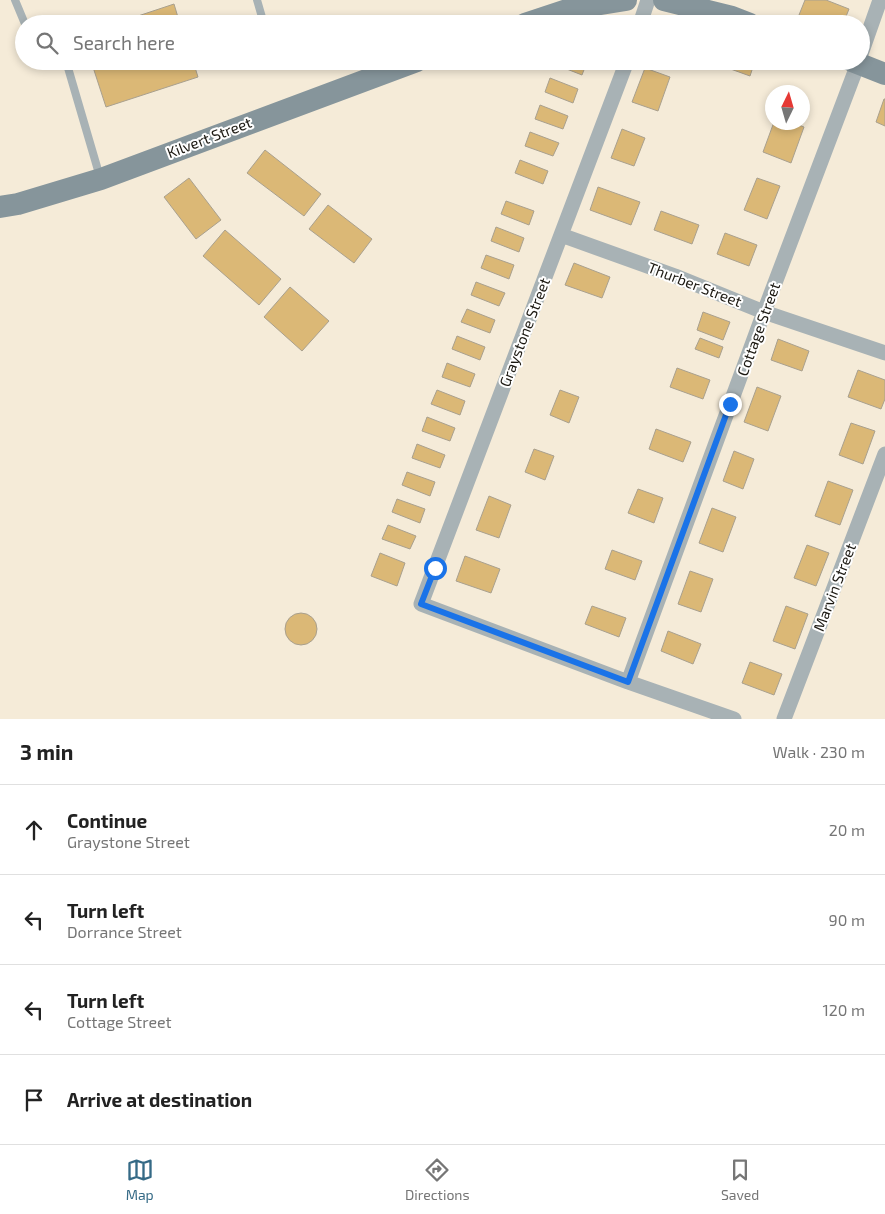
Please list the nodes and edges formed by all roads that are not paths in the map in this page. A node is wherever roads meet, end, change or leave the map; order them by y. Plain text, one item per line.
1 (14, 0) edge
2 (257, 0) edge
3 (626, 0) edge
4 (648, 0) edge
5 (664, 0) edge
6 (880, 0) edge
7 (21, 15) edge
8 (261, 15) edge
9 (552, 15) edge
10 (643, 15) edge
11 (724, 15) edge
12 (870, 26) edge
13 (870, 66) edge
14 (69, 70) edge
15 (393, 70) edge
16 (624, 70) edge
17 (853, 70) edge
18 (885, 74) edge
19 (101, 179) junction
20 (0, 207) edge
21 (561, 235) junction
22 (764, 312) junction
23 (885, 353) edge
24 (885, 454) edge
25 (628, 682) junction
26 (734, 719) edge
27 (784, 719) edge

1 - 7 lane
2 - 8 lane
3 - 9 street
4 - 10 street
5 - 11 street
6 - 12 street, Cottage Street
13 - 18 street
14 - 19 lane
15 - 19 street, Kilvert Street
16 - 21 street, Graystone Street
17 - 22 street, Cottage Street
19 - 20 street, Kilvert Street
21 - 22 street, Thurber Street
21 - 25 street, Graystone Street
22 - 23 street, Thurber Street
22 - 25 street, Cottage Street
24 - 27 street, Marvin Street
25 - 26 street

